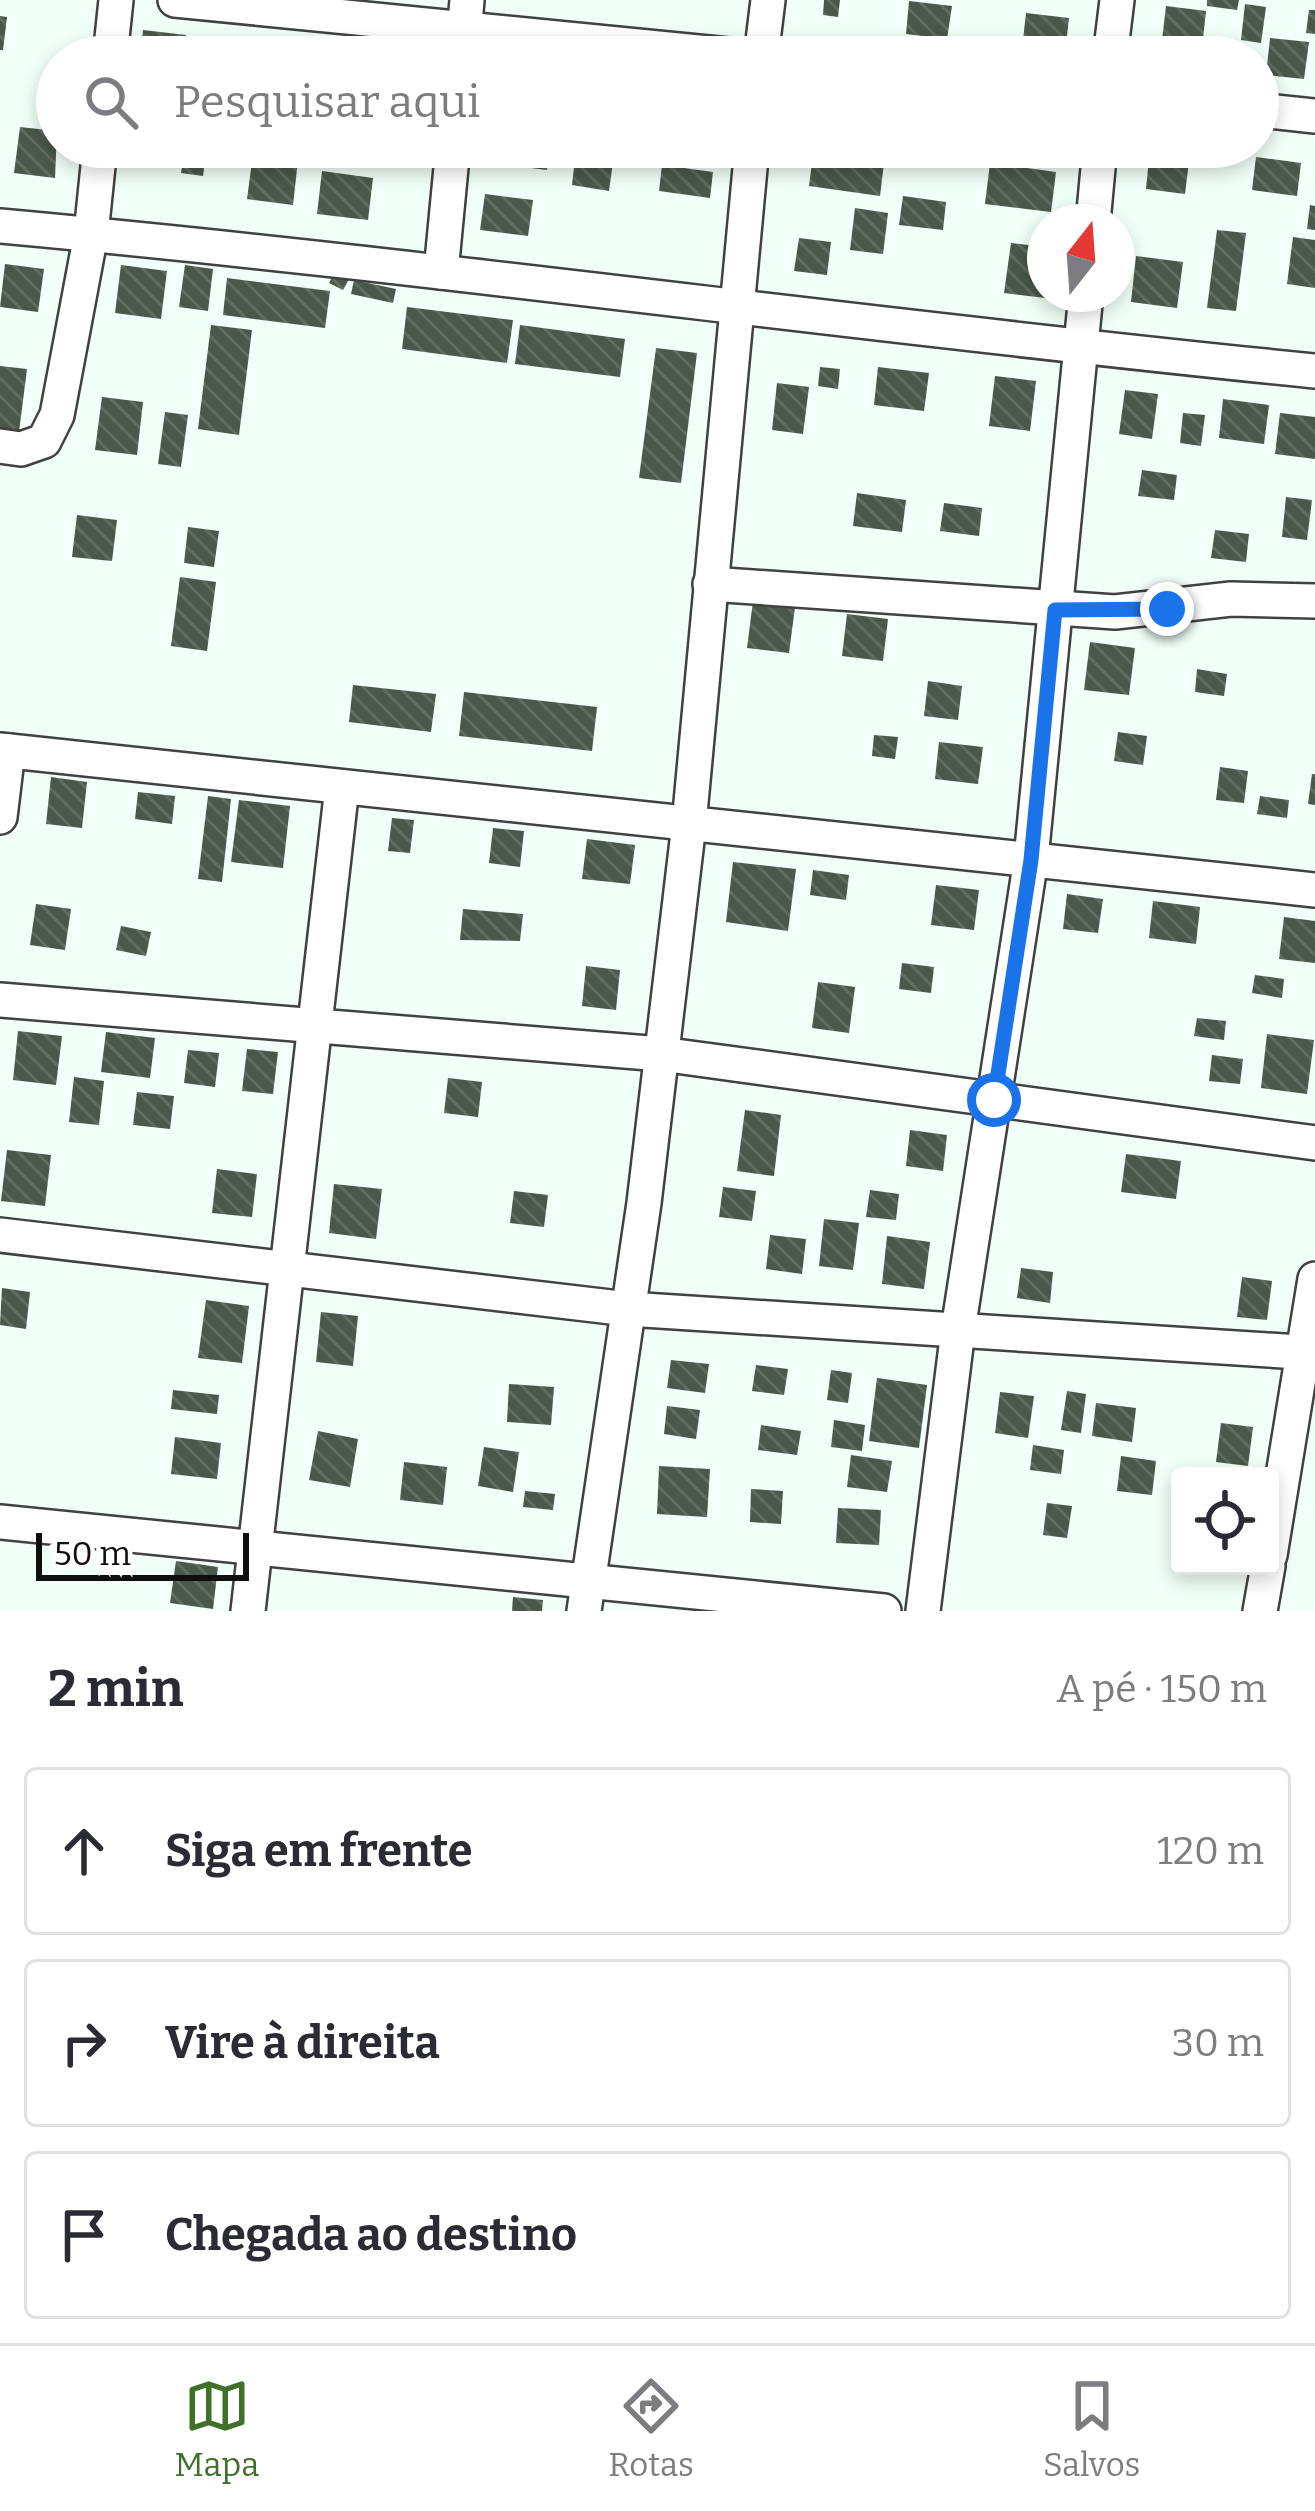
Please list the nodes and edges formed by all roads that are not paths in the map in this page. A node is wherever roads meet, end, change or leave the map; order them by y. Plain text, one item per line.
1 (116, 0) edge
2 (175, 0) edge
3 (767, 0) edge
4 (1117, 0) edge
5 (465, 28) edge
6 (112, 36) edge
7 (543, 36) edge
8 (763, 36) edge
9 (1113, 36) edge
10 (1279, 112) edge
11 (1315, 116) edge
12 (98, 168) edge
13 (451, 168) edge
14 (750, 168) edge
15 (1098, 168) edge
16 (1095, 204) edge
17 (0, 226) edge
18 (91, 234) junction
19 (441, 272) junction
20 (737, 309) junction
21 (1084, 312) edge
22 (1081, 348) junction
23 (1315, 371) edge
24 (0, 446) edge
25 (710, 584) junction
26 (1315, 601) edge
27 (1055, 610) junction
28 (4, 750) edge
29 (342, 787) junction
30 (0, 817) edge
31 (689, 824) junction
32 (1031, 860) junction
33 (1315, 890) edge
34 (0, 1000) edge
35 (313, 1025) junction
36 (661, 1054) junction
37 (994, 1100) junction
38 (1315, 1143) edge
39 (0, 1235) edge
40 (287, 1269) junction
41 (1315, 1279) edge
42 (628, 1309) junction
43 (958, 1330) junction
44 (1311, 1352) edge
45 (1279, 1510) edge
46 (0, 1522) edge
47 (254, 1549) junction
48 (1266, 1575) edge
49 (586, 1597) edge
50 (248, 1611) edge
51 (884, 1611) edge
52 (923, 1611) edge
53 (1260, 1611) edge

1 - 6 street
2 - 5 street
3 - 8 street
4 - 9 street
5 - 7 street
10 - 11 street
12 - 18 street
13 - 19 street
14 - 20 street
15 - 16 street
17 - 18 street
18 - 19 street
18 - 24 street
19 - 20 street
20 - 22 street
20 - 25 street
21 - 22 street
22 - 23 street
22 - 27 street
25 - 27 street
25 - 31 street
26 - 27 street
27 - 32 street
28 - 29 street
28 - 30 street
29 - 31 street
29 - 35 street
31 - 32 street
31 - 36 street
32 - 33 street
32 - 37 street
34 - 35 street
35 - 36 street
35 - 40 street
36 - 37 street
36 - 42 street
37 - 38 street
37 - 43 street
39 - 40 street
40 - 42 street
40 - 47 street
41 - 44 street
42 - 43 street
42 - 49 street
43 - 44 street
43 - 52 street
44 - 45 street
46 - 47 street
47 - 49 street
47 - 50 street
48 - 53 street
49 - 51 street

